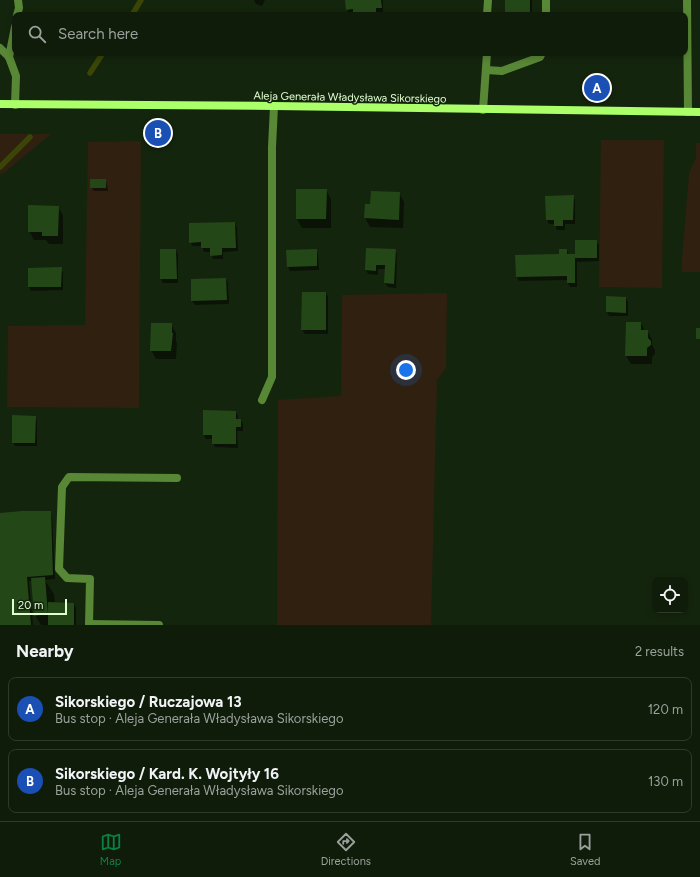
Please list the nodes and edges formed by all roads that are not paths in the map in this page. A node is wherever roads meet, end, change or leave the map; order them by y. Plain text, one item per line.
1 (18, 0) edge
2 (488, 0) edge
3 (546, 0) edge
4 (687, 0) edge
5 (18, 12) edge
6 (488, 12) edge
7 (546, 12) edge
8 (687, 12) edge
9 (12, 45) edge
10 (0, 48) edge
11 (487, 56) edge
12 (540, 56) edge
13 (688, 56) edge
14 (10, 57) junction
15 (486, 70) junction
16 (0, 104) edge
17 (15, 105) junction
18 (274, 106) junction
19 (483, 110) junction
20 (688, 112) junction
21 (700, 112) edge
22 (262, 400) dead end
23 (176, 478) dead end
24 (88, 625) edge
25 (158, 625) edge

1 - 5 street
2 - 6 street
3 - 7 street
4 - 8 street
9 - 14 street
10 - 14 street
11 - 15 street
12 - 15 street
13 - 20 street
14 - 17 street
15 - 19 street
16 - 17 main road, Aleja Generała Władysława Sikorskiego
17 - 18 main road, Aleja Generała Władysława Sikorskiego
18 - 19 main road, Aleja Generała Władysława Sikorskiego
18 - 22 street
19 - 20 main road, Aleja Generała Władysława Sikorskiego
20 - 21 main road, Aleja Generała Władysława Sikorskiego
23 - 24 street
24 - 25 street

